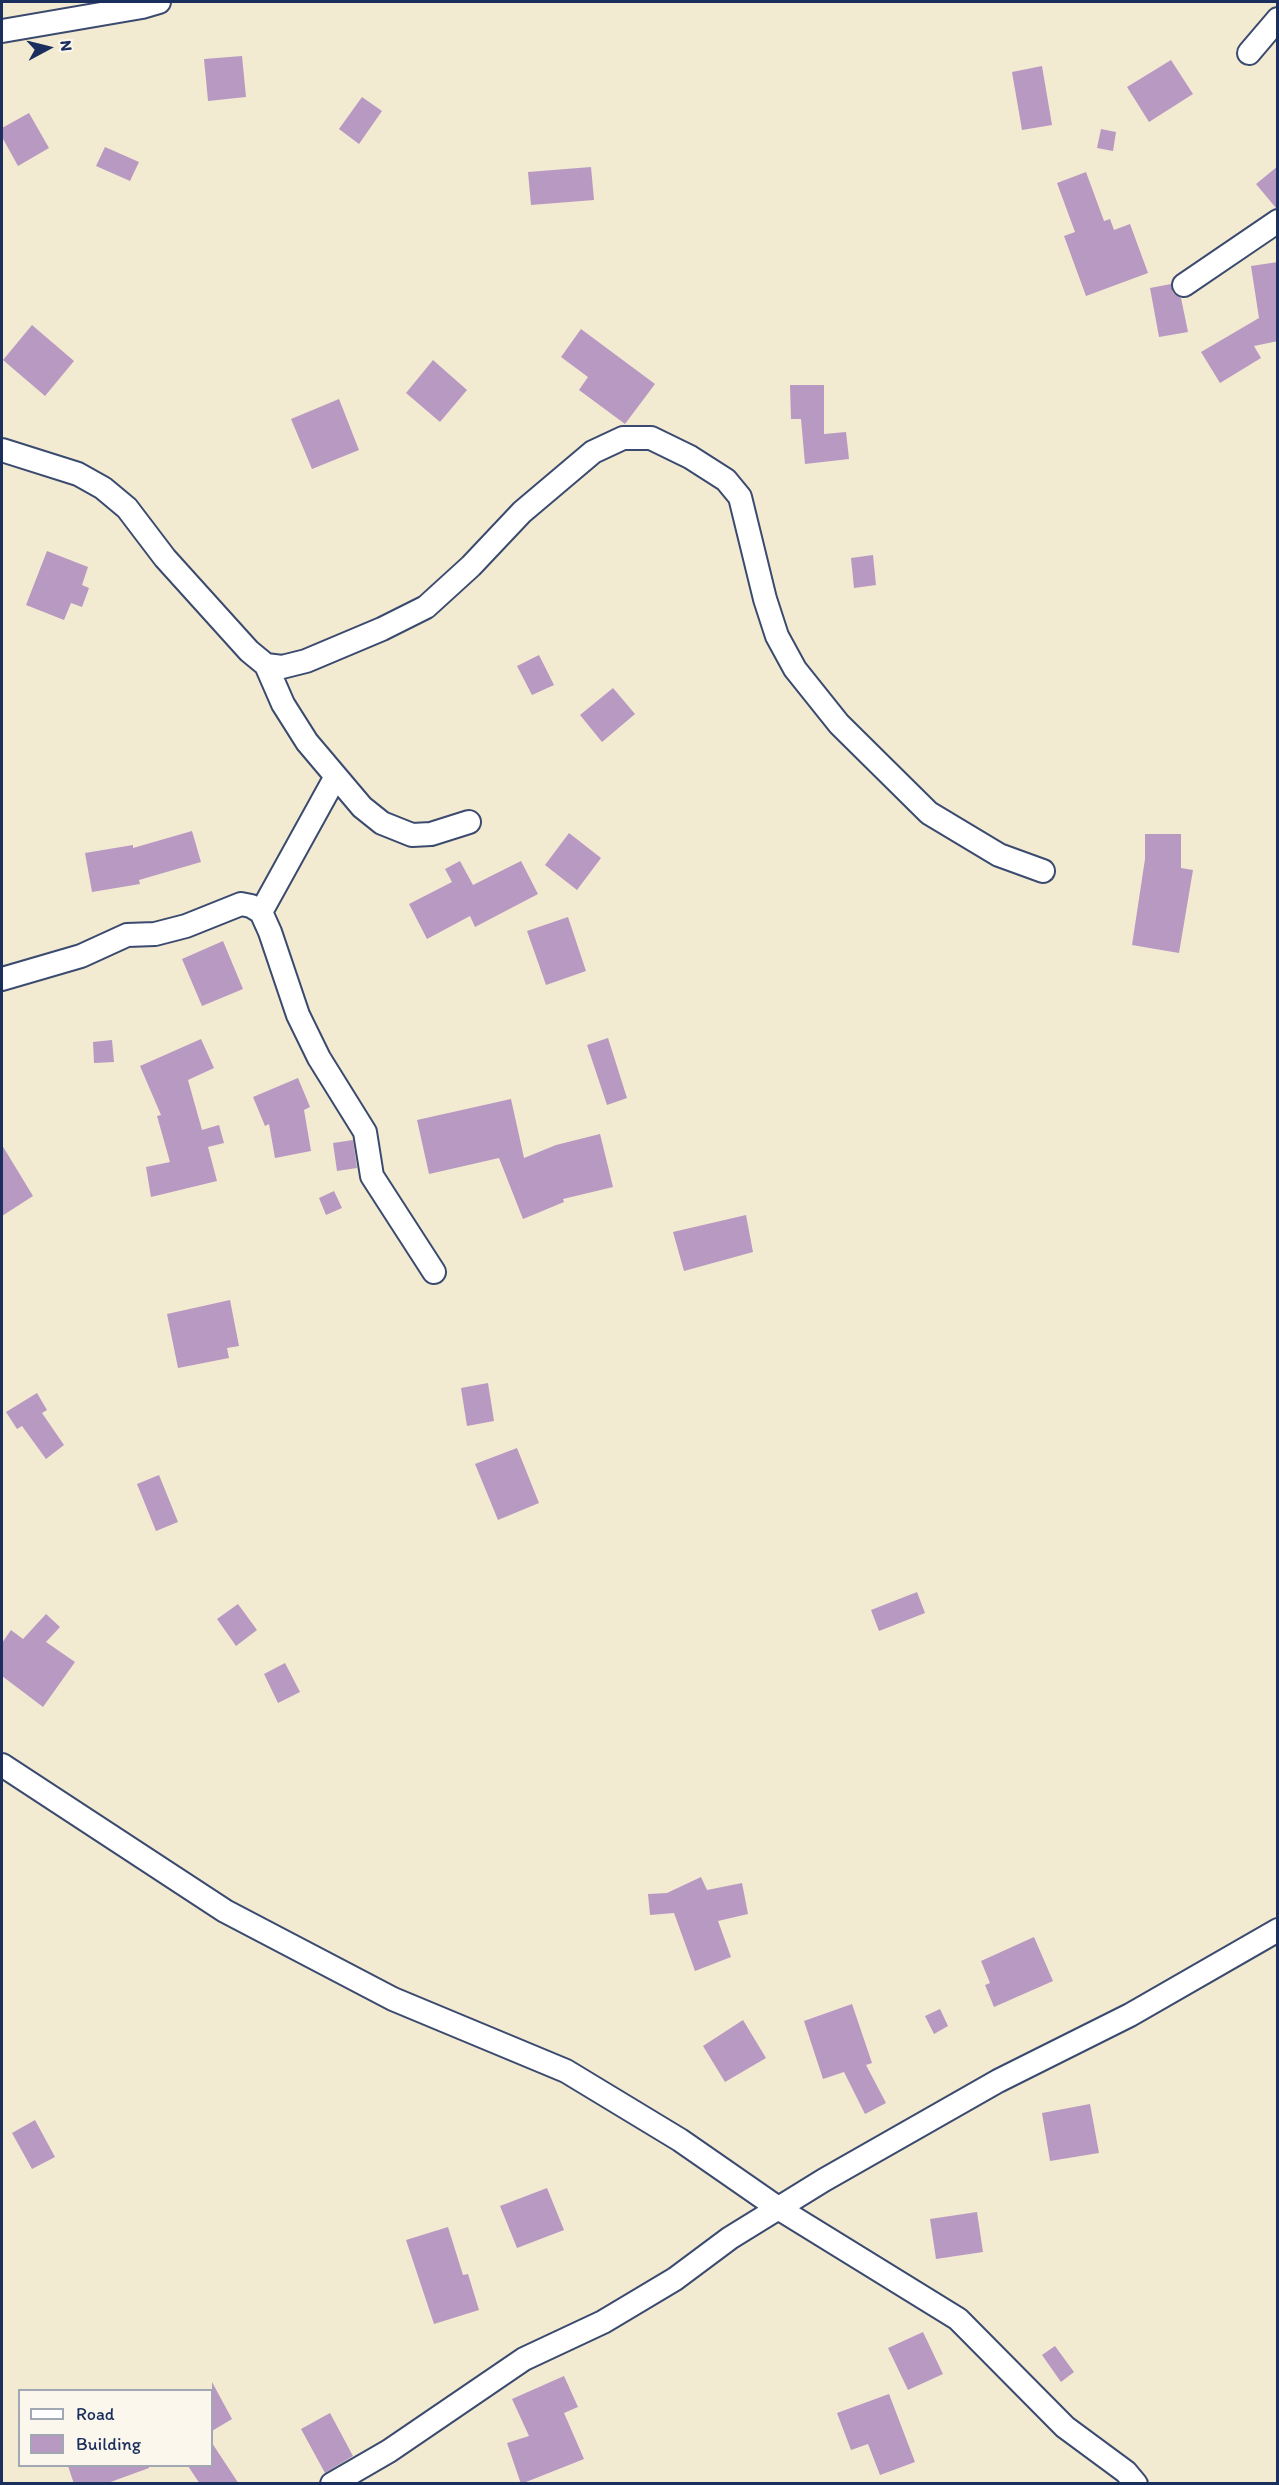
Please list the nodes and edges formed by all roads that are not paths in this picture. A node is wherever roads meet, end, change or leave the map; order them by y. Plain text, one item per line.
1 (159, 2) edge
2 (1278, 19) edge
3 (2, 32) edge
4 (1249, 53) dead end
5 (1278, 221) edge
6 (1184, 285) dead end
7 (2, 450) edge
8 (266, 665) junction
9 (335, 778) junction
10 (470, 822) dead end
11 (1043, 871) dead end
12 (261, 912) junction
13 (2, 979) edge
14 (434, 1272) dead end
15 (2, 1765) edge
16 (1278, 1930) edge
17 (778, 2208) junction
18 (332, 2484) edge
19 (1136, 2484) edge

1 - 3 street
2 - 4 street
5 - 6 street
7 - 8 street
8 - 9 street
8 - 11 street
9 - 10 street
9 - 12 street
12 - 13 street
12 - 14 street
15 - 17 street
16 - 17 street
17 - 18 street
17 - 19 street

